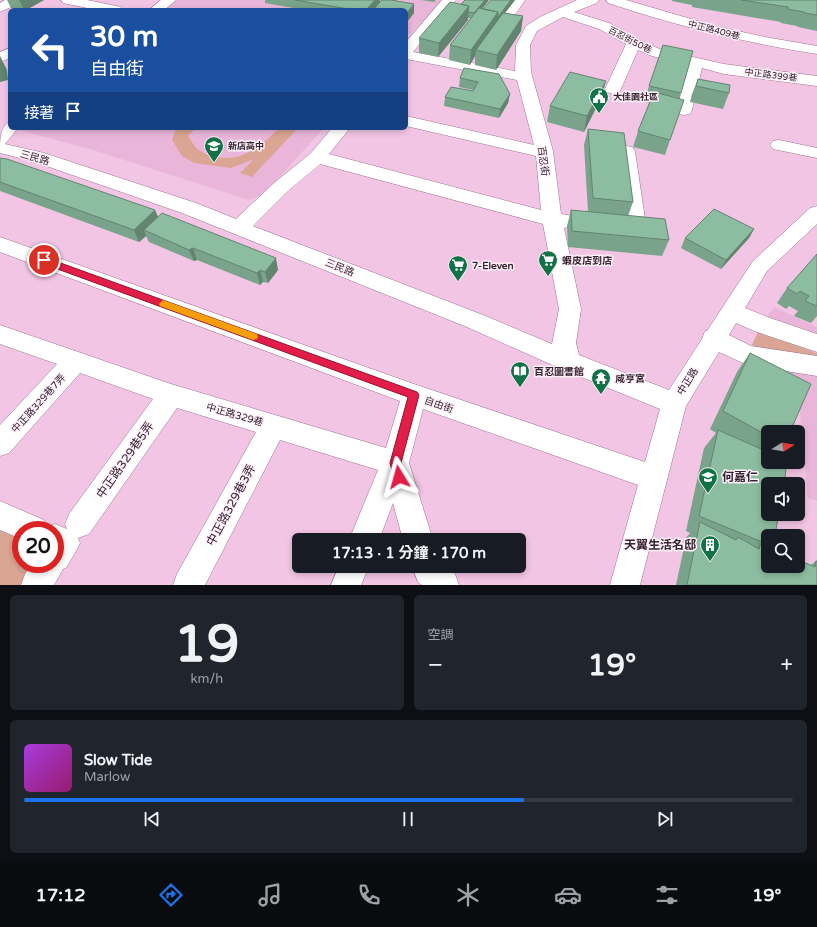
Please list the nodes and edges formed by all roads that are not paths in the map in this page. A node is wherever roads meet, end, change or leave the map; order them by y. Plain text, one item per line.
1 (15, 0) edge
2 (68, 0) edge
3 (169, 0) edge
4 (450, 0) edge
5 (518, 0) edge
6 (613, 0) edge
7 (577, 4) edge
8 (0, 8) edge
9 (106, 8) edge
10 (159, 8) edge
11 (506, 16) edge
12 (634, 43) junction
13 (408, 49) edge
14 (453, 49) edge
15 (817, 50) edge
16 (408, 55) edge
17 (444, 62) junction
18 (696, 63) junction
19 (724, 69) joint
20 (524, 76) junction
21 (817, 81) edge
22 (614, 89) dead end
23 (684, 110) edge
24 (8, 116) edge
25 (408, 121) edge
26 (0, 126) edge
27 (8, 130) edge
28 (339, 130) edge
29 (0, 140) edge
30 (779, 145) dead end
31 (626, 146) edge
32 (0, 148) edge
33 (544, 153) junction
34 (817, 153) edge
35 (317, 157) junction
36 (817, 213) edge
37 (552, 220) junction
38 (240, 227) junction
39 (0, 244) edge
40 (731, 311) junction
41 (0, 334) edge
42 (713, 338) junction
43 (817, 343) edge
44 (75, 361) junction
45 (568, 361) junction
46 (817, 366) edge
47 (171, 395) junction
48 (414, 395) junction
49 (674, 403) junction
50 (274, 425) junction
51 (0, 444) edge
52 (396, 463) junction
53 (654, 478) junction
54 (0, 515) edge
55 (14, 521) edge
56 (367, 533) edge
57 (416, 533) edge
58 (64, 542) edge
59 (44, 573) edge
60 (351, 573) edge
61 (431, 573) edge
62 (36, 585) edge
63 (188, 585) edge
64 (346, 585) edge
65 (444, 585) edge
66 (625, 585) edge

1 - 8 street
2 - 9 street
3 - 10 street
4 - 13 street
5 - 11 street
6 - 15 street, 中正路409巷
7 - 12 street, 百忍街50巷
7 - 20 street, 百忍街
12 - 18 street, 百忍街50巷
12 - 22 street
14 - 17 street
16 - 17 street
17 - 20 street
18 - 19 street, 百忍街50巷
18 - 23 street
19 - 21 street, 中正路399巷
20 - 33 street, 百忍街
24 - 26 street
25 - 33 street
27 - 29 street
28 - 35 street
30 - 34 street
31 - 37 street
32 - 38 street, 三民路
33 - 37 street, 百忍街
35 - 37 street
35 - 38 street
36 - 40 street, 中正路
37 - 45 street, 百忍街
38 - 45 street, 三民路
39 - 48 street, 自由街
40 - 42 street, 中正路
40 - 43 street
41 - 44 street, 中正路329巷
42 - 46 street
42 - 49 street, 中正路
44 - 47 street, 中正路329巷
44 - 51 street, 中正路329巷7弄
45 - 49 street, 三民路
47 - 50 street, 中正路329巷
47 - 58 street, 中正路329巷5弄
48 - 52 street
48 - 53 street, 自由街
49 - 53 street, 中正路
50 - 52 street, 中正路329巷
50 - 63 street, 中正路329巷3弄
52 - 56 street
52 - 57 street
53 - 66 street, 中正路
54 - 55 street
59 - 62 street, 中正路329巷5弄
60 - 64 street
61 - 65 street

